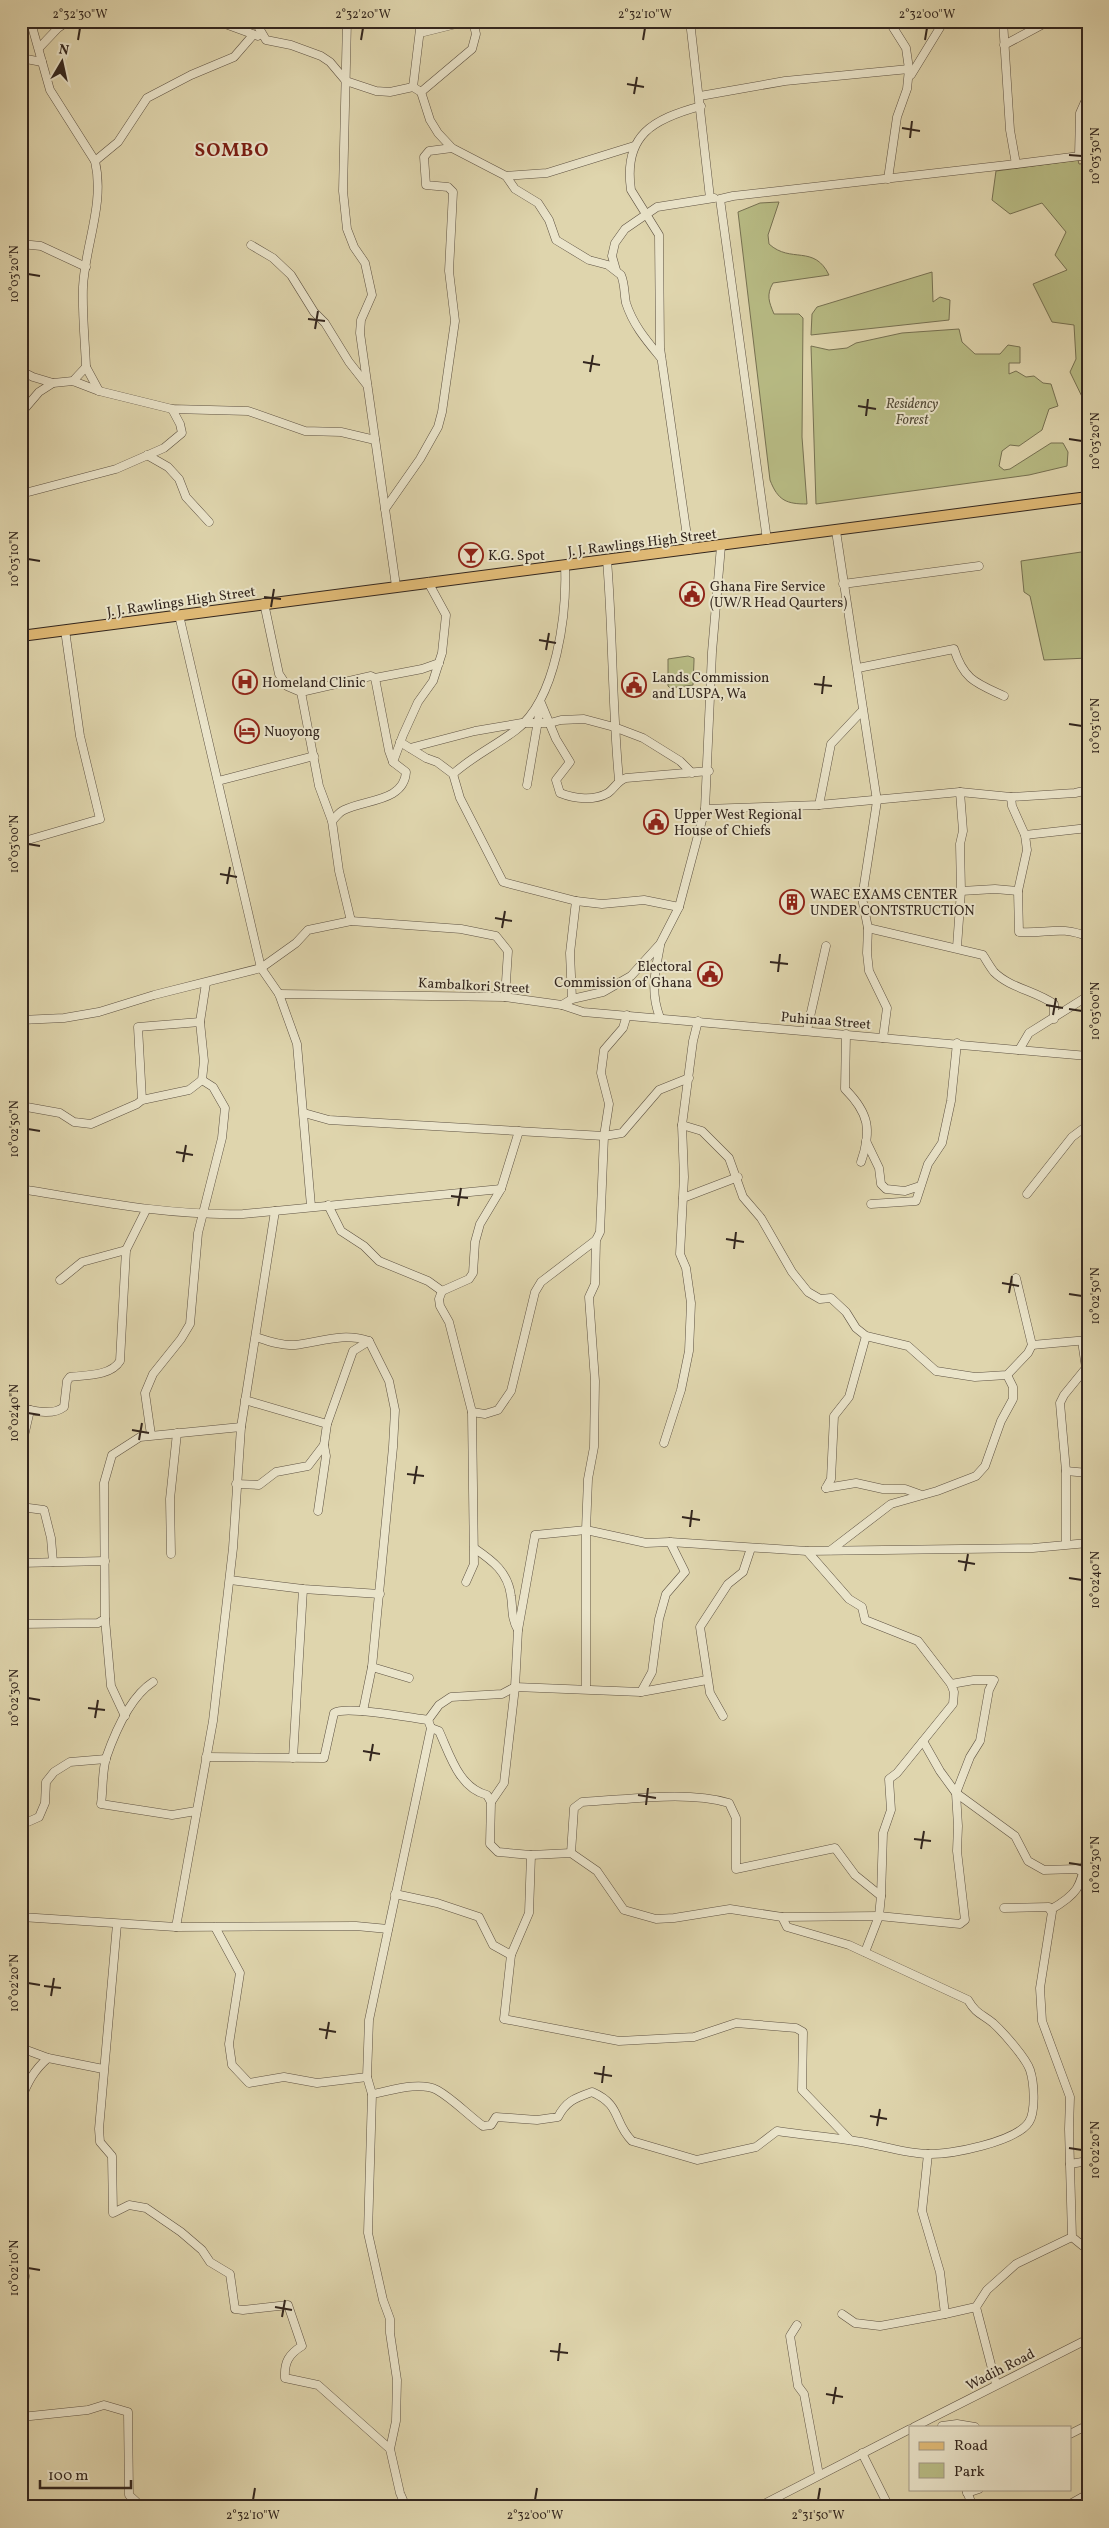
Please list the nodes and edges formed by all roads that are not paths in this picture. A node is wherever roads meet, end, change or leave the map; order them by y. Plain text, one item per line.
1 (34, 21) edge
2 (68, 21) edge
3 (217, 21) edge
4 (255, 21) edge
5 (347, 21) edge
6 (421, 21) edge
7 (468, 21) edge
8 (473, 21) edge
9 (690, 21) edge
10 (888, 21) edge
11 (944, 21) edge
12 (1003, 21) edge
13 (1049, 21) edge
14 (420, 33) junction
15 (253, 35) junction
16 (266, 40) junction
17 (1004, 45) junction
18 (39, 48) junction
19 (21, 58) edge
20 (42, 62) junction
21 (910, 69) junction
22 (346, 81) junction
23 (413, 87) junction
24 (907, 89) junction
25 (421, 92) junction
26 (700, 96) junction
27 (1088, 96) edge
28 (701, 106) junction
29 (634, 146) junction
30 (452, 148) junction
31 (1088, 155) edge
32 (1079, 156) junction
33 (95, 161) junction
34 (1016, 164) junction
35 (506, 176) junction
36 (888, 179) junction
37 (710, 198) junction
38 (720, 199) junction
39 (646, 214) junction
40 (21, 244) edge
41 (251, 245) dead end
42 (86, 267) junction
43 (616, 270) junction
44 (662, 359) junction
45 (86, 367) junction
46 (21, 371) edge
47 (73, 381) junction
48 (53, 383) junction
49 (368, 385) junction
50 (98, 391) junction
51 (172, 409) junction
52 (21, 414) edge
53 (375, 440) junction
54 (147, 455) junction
55 (21, 494) edge
56 (1088, 497) edge
57 (385, 509) junction
58 (208, 522) dead end
59 (836, 531) junction
60 (767, 540) junction
61 (721, 546) junction
62 (689, 550) junction
63 (607, 560) junction
64 (565, 565) junction
65 (979, 566) dead end
66 (428, 582) junction
67 (844, 584) junction
68 (396, 586) junction
69 (264, 603) junction
70 (179, 615) junction
71 (65, 630) junction
72 (21, 636) edge
73 (439, 663) junction
74 (858, 668) junction
75 (376, 678) junction
76 (301, 692) junction
77 (1004, 696) dead end
78 (541, 703) junction
79 (863, 710) junction
80 (522, 723) junction
81 (550, 723) junction
82 (537, 724) junction
83 (614, 726) junction
84 (400, 742) junction
85 (410, 748) junction
86 (314, 756) junction
87 (394, 762) junction
88 (709, 771) junction
89 (692, 773) junction
90 (453, 774) junction
91 (620, 780) junction
92 (218, 781) junction
93 (527, 784) dead end
94 (1088, 790) edge
95 (960, 792) junction
96 (1011, 797) junction
97 (877, 801) junction
98 (819, 805) junction
99 (705, 809) junction
100 (332, 821) junction
101 (1088, 828) edge
102 (1025, 835) junction
103 (21, 842) edge
104 (961, 890) junction
105 (1018, 891) junction
106 (576, 901) junction
107 (679, 907) junction
108 (351, 921) junction
109 (868, 928) junction
110 (1088, 937) edge
111 (660, 944) junction
112 (826, 946) dead end
113 (957, 947) junction
114 (261, 968) junction
115 (206, 983) junction
116 (279, 994) junction
117 (1088, 996) edge
118 (505, 997) junction
119 (572, 999) junction
120 (562, 1005) junction
121 (627, 1015) junction
122 (660, 1018) junction
123 (1054, 1019) junction
124 (21, 1020) edge
125 (698, 1021) junction
126 (200, 1022) junction
127 (807, 1030) junction
128 (846, 1034) junction
129 (883, 1038) junction
130 (957, 1043) junction
131 (1019, 1050) junction
132 (1088, 1056) edge
133 (689, 1078) junction
134 (202, 1080) junction
135 (142, 1100) junction
136 (21, 1106) edge
137 (304, 1113) junction
138 (682, 1125) junction
139 (1088, 1125) edge
140 (519, 1131) junction
141 (604, 1136) junction
142 (866, 1141) junction
143 (861, 1162) dead end
144 (738, 1177) junction
145 (920, 1186) junction
146 (21, 1189) edge
147 (501, 1189) junction
148 (1026, 1194) dead end
149 (683, 1198) junction
150 (871, 1204) dead end
151 (328, 1205) junction
152 (311, 1206) junction
153 (146, 1210) junction
154 (275, 1211) junction
155 (202, 1215) junction
156 (596, 1240) junction
157 (126, 1250) junction
158 (1016, 1278) dead end
159 (60, 1280) dead end
160 (442, 1290) junction
161 (866, 1336) junction
162 (256, 1337) junction
163 (1085, 1341) edge
164 (369, 1342) junction
165 (1032, 1345) junction
166 (1007, 1375) junction
167 (245, 1400) junction
168 (25, 1409) edge
169 (472, 1412) junction
170 (327, 1424) junction
171 (241, 1427) junction
172 (177, 1433) junction
173 (151, 1435) junction
174 (664, 1443) dead end
175 (324, 1445) junction
176 (21, 1449) edge
177 (1066, 1471) junction
178 (1088, 1473) edge
179 (236, 1484) junction
180 (920, 1494) junction
181 (21, 1507) edge
182 (318, 1511) dead end
183 (586, 1530) junction
184 (670, 1542) junction
185 (1088, 1543) edge
186 (1066, 1544) junction
187 (474, 1548) junction
188 (751, 1548) junction
189 (831, 1550) junction
190 (807, 1551) junction
191 (171, 1554) dead end
192 (105, 1561) junction
193 (53, 1562) junction
194 (21, 1563) edge
195 (230, 1580) junction
196 (466, 1582) dead end
197 (303, 1589) junction
198 (380, 1594) junction
199 (105, 1619) junction
200 (21, 1624) edge
201 (518, 1630) junction
202 (372, 1667) junction
203 (409, 1678) dead end
204 (707, 1680) junction
205 (153, 1682) dead end
206 (951, 1684) junction
207 (515, 1688) junction
208 (586, 1689) junction
209 (641, 1692) junction
210 (363, 1711) junction
211 (125, 1716) junction
212 (723, 1716) dead end
213 (429, 1724) junction
214 (923, 1740) junction
215 (206, 1757) junction
216 (293, 1758) junction
217 (106, 1759) junction
218 (956, 1793) junction
219 (491, 1802) junction
220 (196, 1811) junction
221 (21, 1825) edge
222 (1088, 1852) edge
223 (571, 1853) junction
224 (531, 1855) junction
225 (1085, 1874) edge
226 (395, 1894) junction
227 (881, 1896) junction
228 (1004, 1908) dead end
229 (1050, 1910) junction
230 (879, 1916) junction
231 (21, 1917) edge
232 (782, 1917) junction
233 (116, 1924) junction
234 (215, 1927) junction
235 (176, 1928) junction
236 (388, 1929) junction
237 (865, 1952) junction
238 (511, 1955) junction
239 (21, 2048) edge
240 (48, 2058) junction
241 (104, 2068) junction
242 (367, 2077) junction
243 (372, 2094) junction
244 (21, 2100) edge
245 (850, 2140) junction
246 (928, 2154) junction
247 (1088, 2161) edge
248 (1070, 2164) junction
249 (1072, 2237) junction
250 (1088, 2247) edge
251 (21, 2258) edge
252 (21, 2303) edge
253 (976, 2307) junction
254 (842, 2314) dead end
255 (945, 2314) junction
256 (796, 2325) dead end
257 (1088, 2339) edge
258 (996, 2384) junction
259 (937, 2414) junction
260 (21, 2417) edge
261 (1088, 2425) edge
262 (916, 2426) edge
263 (942, 2426) edge
264 (947, 2426) edge
265 (969, 2426) edge
266 (909, 2429) edge
267 (1072, 2433) edge
268 (390, 2449) junction
269 (862, 2453) junction
270 (819, 2475) junction
271 (967, 2491) edge
272 (1088, 2494) edge
273 (142, 2507) edge
274 (406, 2507) edge
275 (758, 2507) edge
276 (889, 2507) edge
277 (974, 2507) edge
278 (1065, 2507) edge

1 - 18 street
2 - 18 street
3 - 15 street
4 - 16 street
5 - 22 street
6 - 14 street
7 - 14 street
8 - 25 street
9 - 26 street
10 - 21 street
11 - 24 street
12 - 17 street
13 - 17 street
14 - 23 street
15 - 16 street
15 - 33 street
16 - 22 street
17 - 34 street
18 - 20 street
19 - 20 street
20 - 33 street
21 - 24 street
21 - 26 street
22 - 23 street
22 - 49 street
23 - 25 street
24 - 36 street
25 - 30 street
26 - 28 street
27 - 32 street
28 - 29 street
28 - 37 street
29 - 35 street
29 - 39 street
30 - 35 street
30 - 57 street
31 - 32 street
32 - 34 street
33 - 42 street
34 - 36 street
35 - 43 street
36 - 38 street
37 - 38 street
37 - 39 street
38 - 60 street
39 - 43 street
39 - 44 street
40 - 42 street
41 - 49 street
42 - 45 street
43 - 44 street
44 - 62 street
45 - 47 street
45 - 50 street
46 - 48 street
47 - 48 street
47 - 50 street
48 - 52 street
49 - 53 street
50 - 51 street
51 - 53 street
51 - 54 street
53 - 57 street
54 - 55 street
54 - 58 street
56 - 59 main road, J. J. Rawlings High Street
57 - 68 street
59 - 60 main road, J. J. Rawlings High Street
59 - 67 street
60 - 61 main road, J. J. Rawlings High Street
61 - 62 main road, J. J. Rawlings High Street
61 - 88 street
62 - 63 main road, J. J. Rawlings High Street
63 - 64 main road, J. J. Rawlings High Street
63 - 83 street
64 - 66 main road, J. J. Rawlings High Street
64 - 78 street
65 - 67 street
66 - 68 main road, J. J. Rawlings High Street
66 - 73 street
67 - 74 street
68 - 69 main road, J. J. Rawlings High Street
69 - 70 main road, J. J. Rawlings High Street
69 - 76 street
70 - 71 main road, J. J. Rawlings High Street
70 - 92 street
71 - 72 main road, J. J. Rawlings High Street
71 - 103 street
73 - 75 street
73 - 84 street
74 - 77 street
74 - 79 street
75 - 76 street
75 - 87 street
76 - 86 street
78 - 80 street
78 - 81 street
78 - 82 street
79 - 97 street
79 - 98 street
80 - 82 street
80 - 85 street
80 - 90 street
81 - 82 street
81 - 83 street
81 - 91 street
82 - 93 street
83 - 89 street
83 - 91 street
84 - 85 street
84 - 87 street
85 - 90 street
86 - 92 street
86 - 100 street
87 - 100 street
88 - 89 street
88 - 99 street
89 - 91 street
90 - 106 street
92 - 114 street
94 - 96 street
95 - 96 street
95 - 97 street
95 - 104 street
96 - 102 street
97 - 98 street
97 - 109 street
98 - 99 street
99 - 107 street
100 - 108 street
101 - 102 street
102 - 105 street
104 - 105 street
104 - 113 street
105 - 110 street
106 - 107 street
106 - 119 street
107 - 111 street
108 - 114 street
108 - 118 street
109 - 113 street
109 - 129 street
111 - 119 street
111 - 122 street
112 - 127 street
113 - 123 street
114 - 115 street
114 - 116 street
115 - 124 street
115 - 126 street
116 - 118 street, Kambalkori Street
116 - 137 street
117 - 123 street
118 - 120 street, Kambalkori Street
119 - 120 street
120 - 121 street, Puhinaa Street
121 - 122 street, Puhinaa Street
121 - 141 street
122 - 125 street, Puhinaa Street
123 - 131 street
125 - 127 street, Puhinaa Street
125 - 133 street
126 - 134 street
126 - 135 street
127 - 128 street, Puhinaa Street
128 - 129 street, Puhinaa Street
128 - 142 street
129 - 130 street, Puhinaa Street
130 - 131 street, Puhinaa Street
130 - 145 street
131 - 132 street, Puhinaa Street
133 - 138 street
133 - 141 street
134 - 135 street
134 - 155 street
135 - 136 street
137 - 140 street
137 - 152 street
138 - 144 street
138 - 149 street
139 - 148 street
140 - 141 street
140 - 147 street
141 - 156 street
142 - 143 street
142 - 145 street
144 - 149 street
144 - 161 street
145 - 150 street
146 - 153 street
147 - 151 street
147 - 160 street
149 - 174 street
151 - 152 street
151 - 160 street
152 - 154 street
153 - 155 street
153 - 157 street
154 - 155 street
154 - 162 street
155 - 173 street
156 - 169 street
156 - 183 street
157 - 159 street
157 - 168 street
158 - 165 street
160 - 169 street
161 - 166 street
161 - 180 street
162 - 164 street
162 - 167 street
163 - 165 street
163 - 177 street
164 - 170 street
164 - 198 street
165 - 166 street
166 - 180 street
167 - 170 street
167 - 171 street
168 - 176 street
169 - 187 street
170 - 175 street
171 - 172 street
171 - 179 street
172 - 173 street
172 - 191 street
173 - 192 street
175 - 179 street
175 - 182 street
177 - 178 street
177 - 186 street
179 - 195 street
180 - 189 street
181 - 193 street
183 - 184 street
183 - 201 street
183 - 208 street
184 - 188 street
184 - 209 street
185 - 186 street
186 - 189 street
187 - 196 street
187 - 201 street
188 - 190 street
188 - 204 street
189 - 190 street
190 - 206 street
192 - 193 street
192 - 199 street
193 - 194 street
195 - 197 street
195 - 215 street
197 - 198 street
197 - 216 street
198 - 202 street
199 - 200 street
199 - 211 street
201 - 207 street
202 - 203 street
202 - 210 street
204 - 209 street
204 - 212 street
205 - 211 street
206 - 214 street
206 - 218 street
207 - 208 street
207 - 213 street
207 - 219 street
208 - 209 street
210 - 213 street
210 - 216 street
211 - 217 street
213 - 219 street
213 - 226 street
214 - 218 street
214 - 227 street
215 - 216 street
215 - 220 street
217 - 220 street
217 - 221 street
218 - 225 street
218 - 230 street
219 - 224 street
220 - 235 street
222 - 225 street
223 - 224 street
223 - 227 street
223 - 232 street
224 - 238 street
225 - 229 street
226 - 236 street
226 - 238 street
227 - 230 street
228 - 229 street
229 - 248 street
230 - 232 street
230 - 237 street
231 - 233 street
232 - 237 street
233 - 235 street
233 - 241 street
234 - 235 street
234 - 236 street
234 - 242 street
236 - 242 street
237 - 246 street
238 - 245 street
239 - 240 street
240 - 241 street
240 - 244 street
241 - 268 street
242 - 243 street
243 - 245 street
243 - 268 street
245 - 246 street
246 - 255 street
247 - 248 street
248 - 249 street
249 - 250 street
249 - 253 street
251 - 252 street
253 - 255 street
253 - 258 street
254 - 255 street
256 - 270 street
257 - 258 street, Wadih Road
258 - 259 street, Wadih Road
259 - 262 street, Wadih Road
259 - 263 street
260 - 273 street
261 - 267 street
264 - 265 street
266 - 269 street
268 - 274 street
269 - 270 street
269 - 276 street
270 - 275 street
271 - 277 street
272 - 278 street

